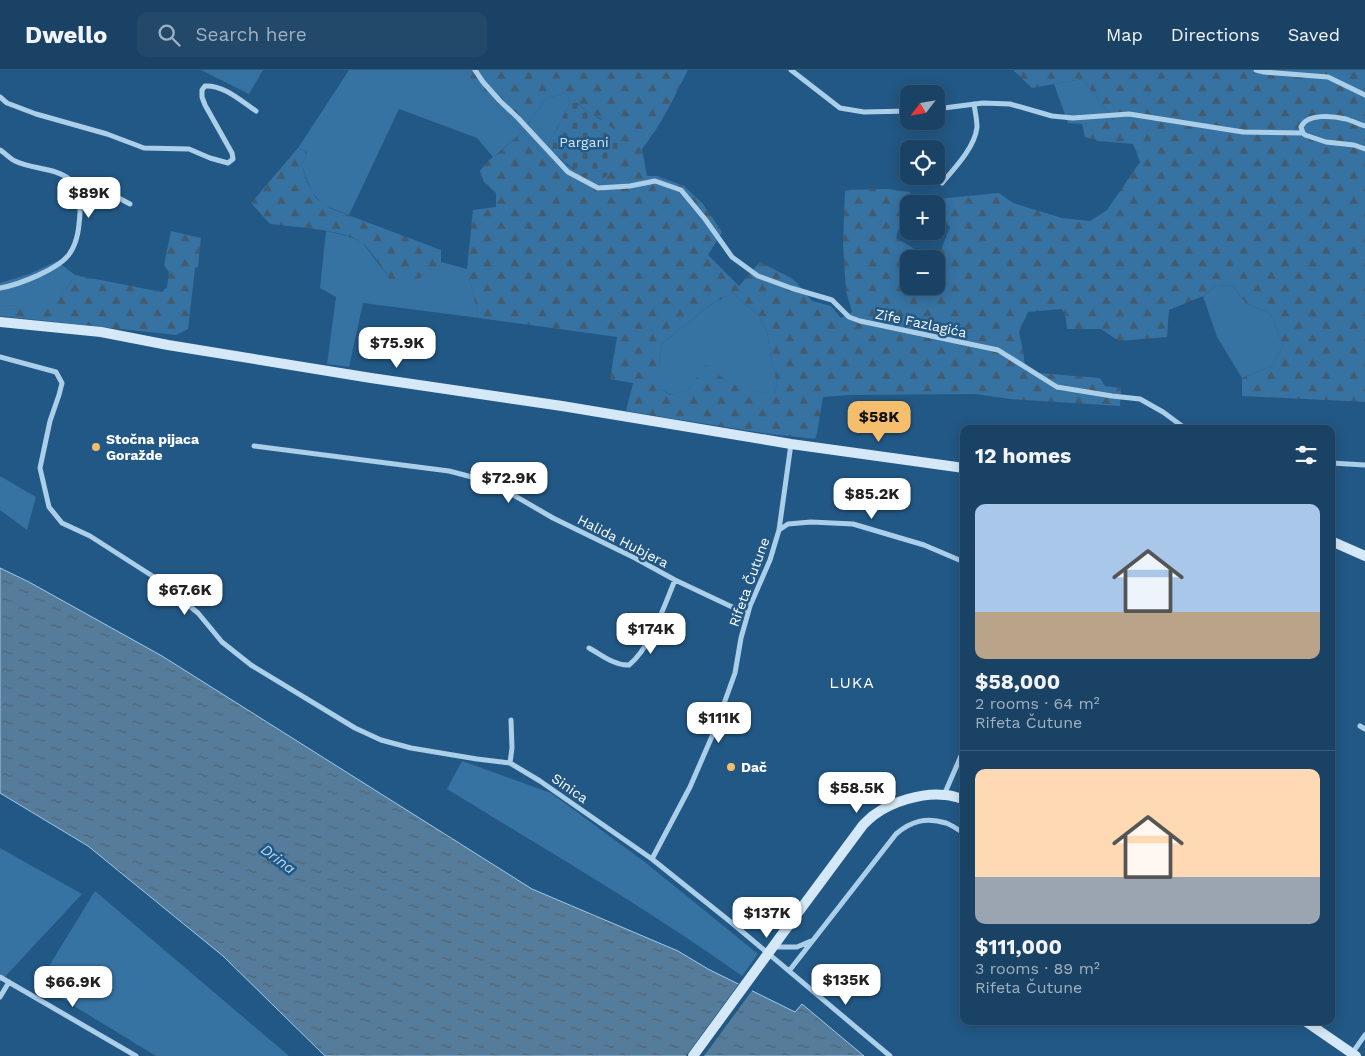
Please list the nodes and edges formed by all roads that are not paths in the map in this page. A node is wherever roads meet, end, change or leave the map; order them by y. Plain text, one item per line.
1 (474, 70) edge
2 (790, 70) edge
3 (1256, 70) edge
4 (1365, 95) edge
5 (0, 97) edge
6 (974, 104) junction
7 (945, 108) edge
8 (256, 111) dead end
9 (900, 111) edge
10 (1365, 126) edge
11 (1303, 133) junction
12 (1365, 149) edge
13 (0, 150) edge
14 (945, 180) edge
15 (74, 182) junction
16 (130, 204) dead end
17 (0, 288) edge
18 (0, 322) edge
19 (0, 357) edge
20 (1181, 425) edge
21 (790, 444) junction
22 (254, 446) dead end
23 (1335, 463) edge
24 (1365, 465) edge
25 (960, 467) edge
26 (779, 530) junction
27 (1335, 543) edge
28 (1365, 556) edge
29 (960, 560) edge
30 (675, 580) junction
31 (747, 614) junction
32 (589, 648) dead end
33 (511, 720) dead end
34 (960, 757) edge
35 (510, 763) junction
36 (944, 794) junction
37 (960, 798) edge
38 (960, 831) edge
39 (652, 859) junction
40 (811, 941) junction
41 (761, 947) junction
42 (789, 972) junction
43 (0, 977) edge
44 (9, 982) junction
45 (0, 997) edge
46 (1312, 1025) edge
47 (1365, 1035) edge
48 (1353, 1055) edge
49 (136, 1056) edge
50 (693, 1056) edge
51 (890, 1056) edge

1 - 20 street, Zife Fazlagića
2 - 9 street
3 - 4 street
5 - 8 street
6 - 7 street
6 - 11 street
6 - 14 street
10 - 11 street
11 - 12 street
13 - 15 street
15 - 16 street
15 - 17 street
18 - 21 street
19 - 35 street
21 - 25 street
21 - 26 street, Rifeta Čutune
22 - 30 street, Halida Hubjera
23 - 24 street
26 - 29 street
26 - 31 street, Rifeta Čutune
27 - 28 street
30 - 31 street, Halida Hubjera
30 - 32 street
31 - 39 street, Rifeta Čutune
33 - 35 street
34 - 36 street
35 - 39 street, Sinica
36 - 37 street
36 - 50 street, bridge
38 - 40 street
39 - 41 street, Sinica
40 - 41 street
40 - 42 street
41 - 42 street, Sinica
42 - 51 street, Sinica
43 - 44 street
44 - 45 street
44 - 49 street
46 - 48 street
47 - 48 street

